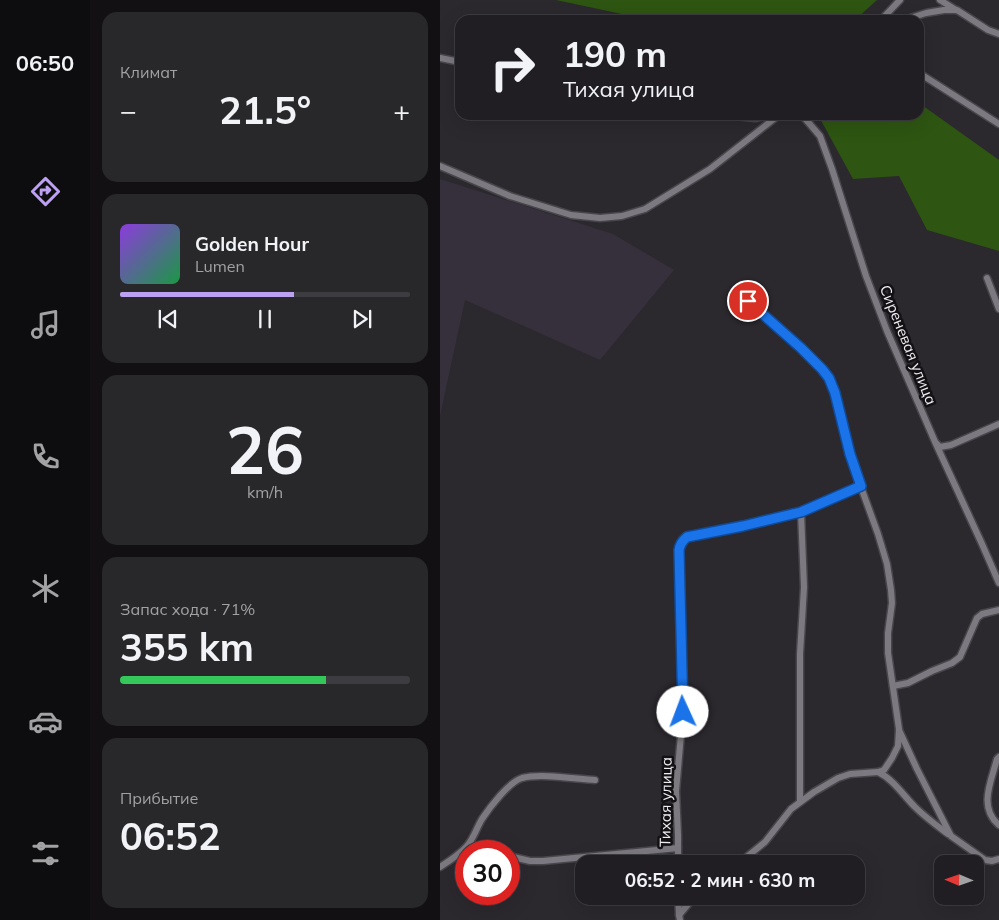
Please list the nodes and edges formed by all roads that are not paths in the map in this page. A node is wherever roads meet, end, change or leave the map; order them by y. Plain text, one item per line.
1 (900, 0) edge
2 (940, 0) edge
3 (957, 10) junction
4 (886, 15) edge
5 (920, 15) edge
6 (999, 34) edge
7 (440, 58) edge
8 (455, 61) edge
9 (924, 76) edge
10 (773, 120) edge
11 (806, 120) edge
12 (999, 124) edge
13 (440, 166) edge
14 (986, 278) dead end
15 (748, 301) dead end
16 (999, 309) edge
17 (999, 424) edge
18 (936, 444) junction
19 (861, 486) junction
20 (801, 512) junction
21 (999, 583) edge
22 (999, 610) edge
23 (893, 686) junction
24 (899, 729) junction
25 (999, 757) edge
26 (878, 772) junction
27 (595, 780) dead end
28 (800, 801) junction
29 (999, 825) edge
30 (951, 836) junction
31 (471, 840) edge
32 (678, 848) junction
33 (678, 855) edge
34 (749, 855) edge
35 (455, 858) edge
36 (520, 859) edge
37 (999, 859) edge
38 (440, 866) edge
39 (688, 905) edge
40 (679, 917) edge

1 - 4 street
2 - 3 street
3 - 5 street
3 - 6 street
7 - 8 street
9 - 12 street
10 - 13 street
11 - 18 street, Сиреневая улица
14 - 16 street
15 - 19 street
17 - 18 street
18 - 21 street, Сиреневая улица
19 - 20 street, Тихая улица
19 - 23 street
20 - 28 street
20 - 32 street, Тихая улица
22 - 23 street
23 - 24 street
24 - 26 street
24 - 30 street
25 - 29 street
26 - 28 street
26 - 30 street
27 - 31 street
28 - 34 street
30 - 37 street
32 - 33 street, Тихая улица
32 - 36 street
35 - 38 street
39 - 40 street

